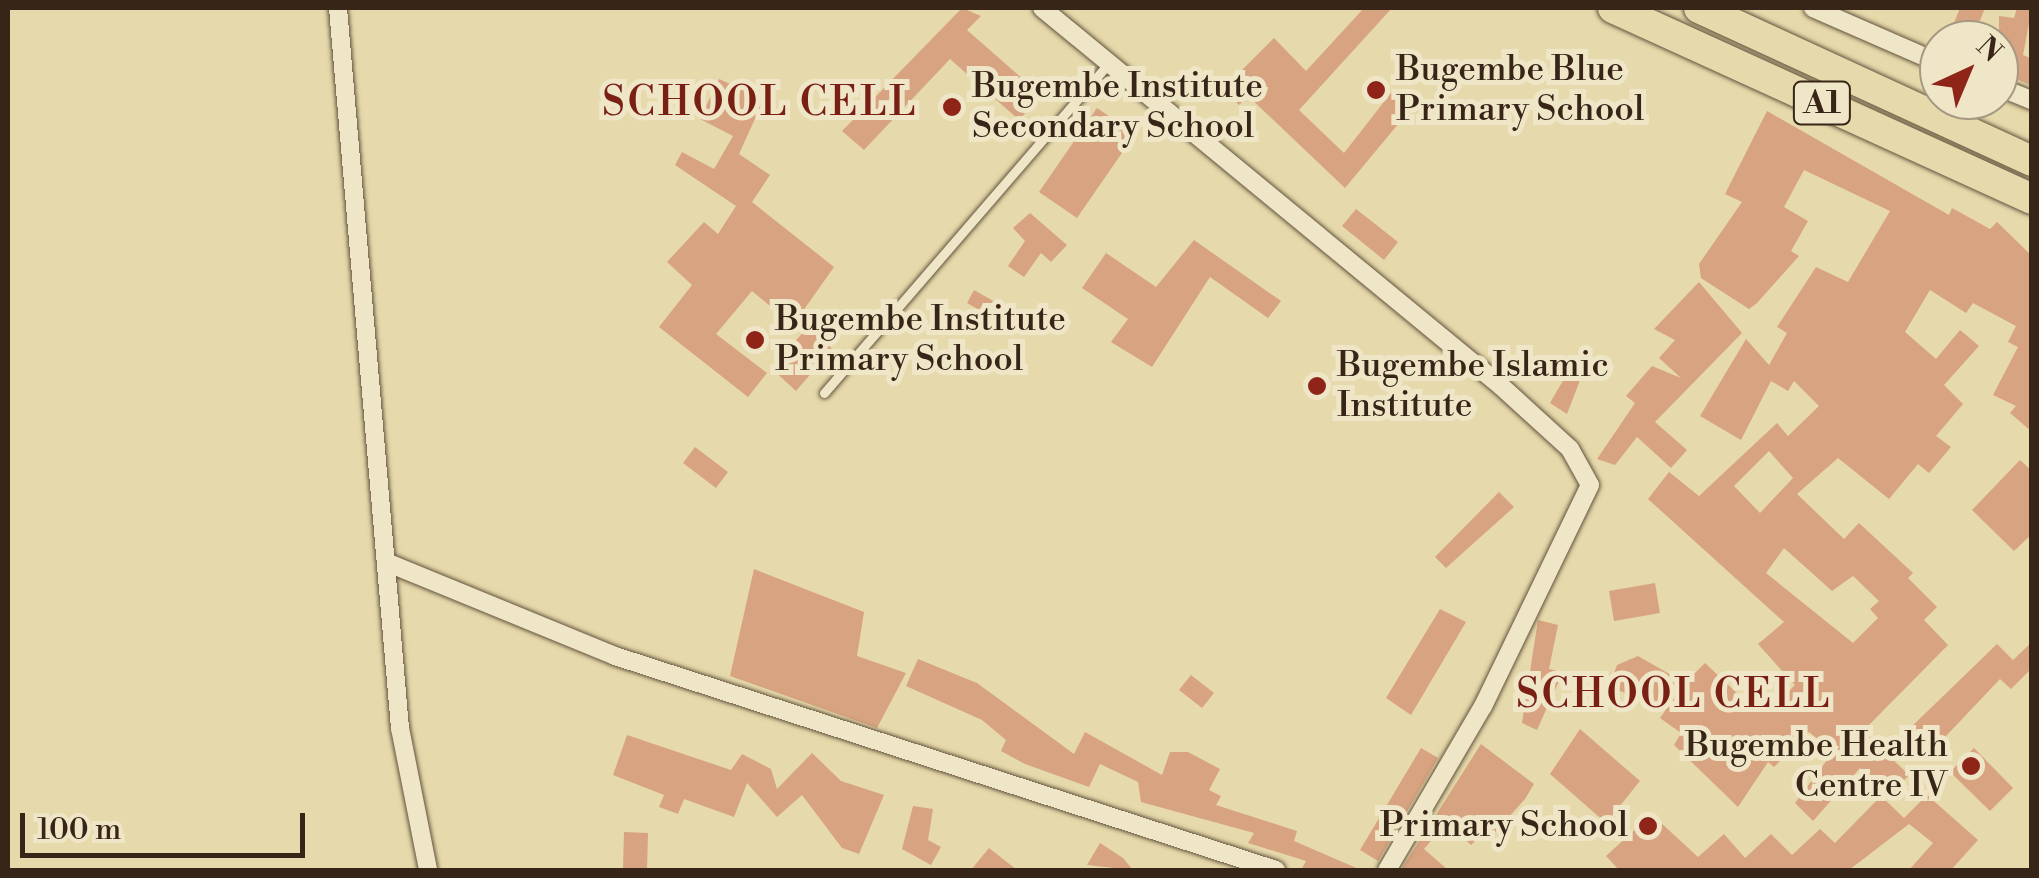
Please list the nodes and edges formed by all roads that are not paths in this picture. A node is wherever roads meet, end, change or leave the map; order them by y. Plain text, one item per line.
1 (338, 8) edge
2 (1042, 8) edge
3 (1613, 8) edge
4 (1699, 8) edge
5 (1813, 8) edge
6 (1744, 17) edge
7 (1919, 54) edge
8 (1112, 60) junction
9 (2032, 161) edge
10 (2032, 199) edge
11 (824, 393) dead end
12 (386, 562) junction
13 (428, 870) edge
14 (1276, 870) edge
15 (1387, 870) edge

1 - 12 street
2 - 8 street
3 - 10 highway, A1
4 - 6 highway, A1
5 - 7 street
6 - 9 highway, A1
8 - 11 lane
8 - 15 street
12 - 13 street
12 - 14 street

